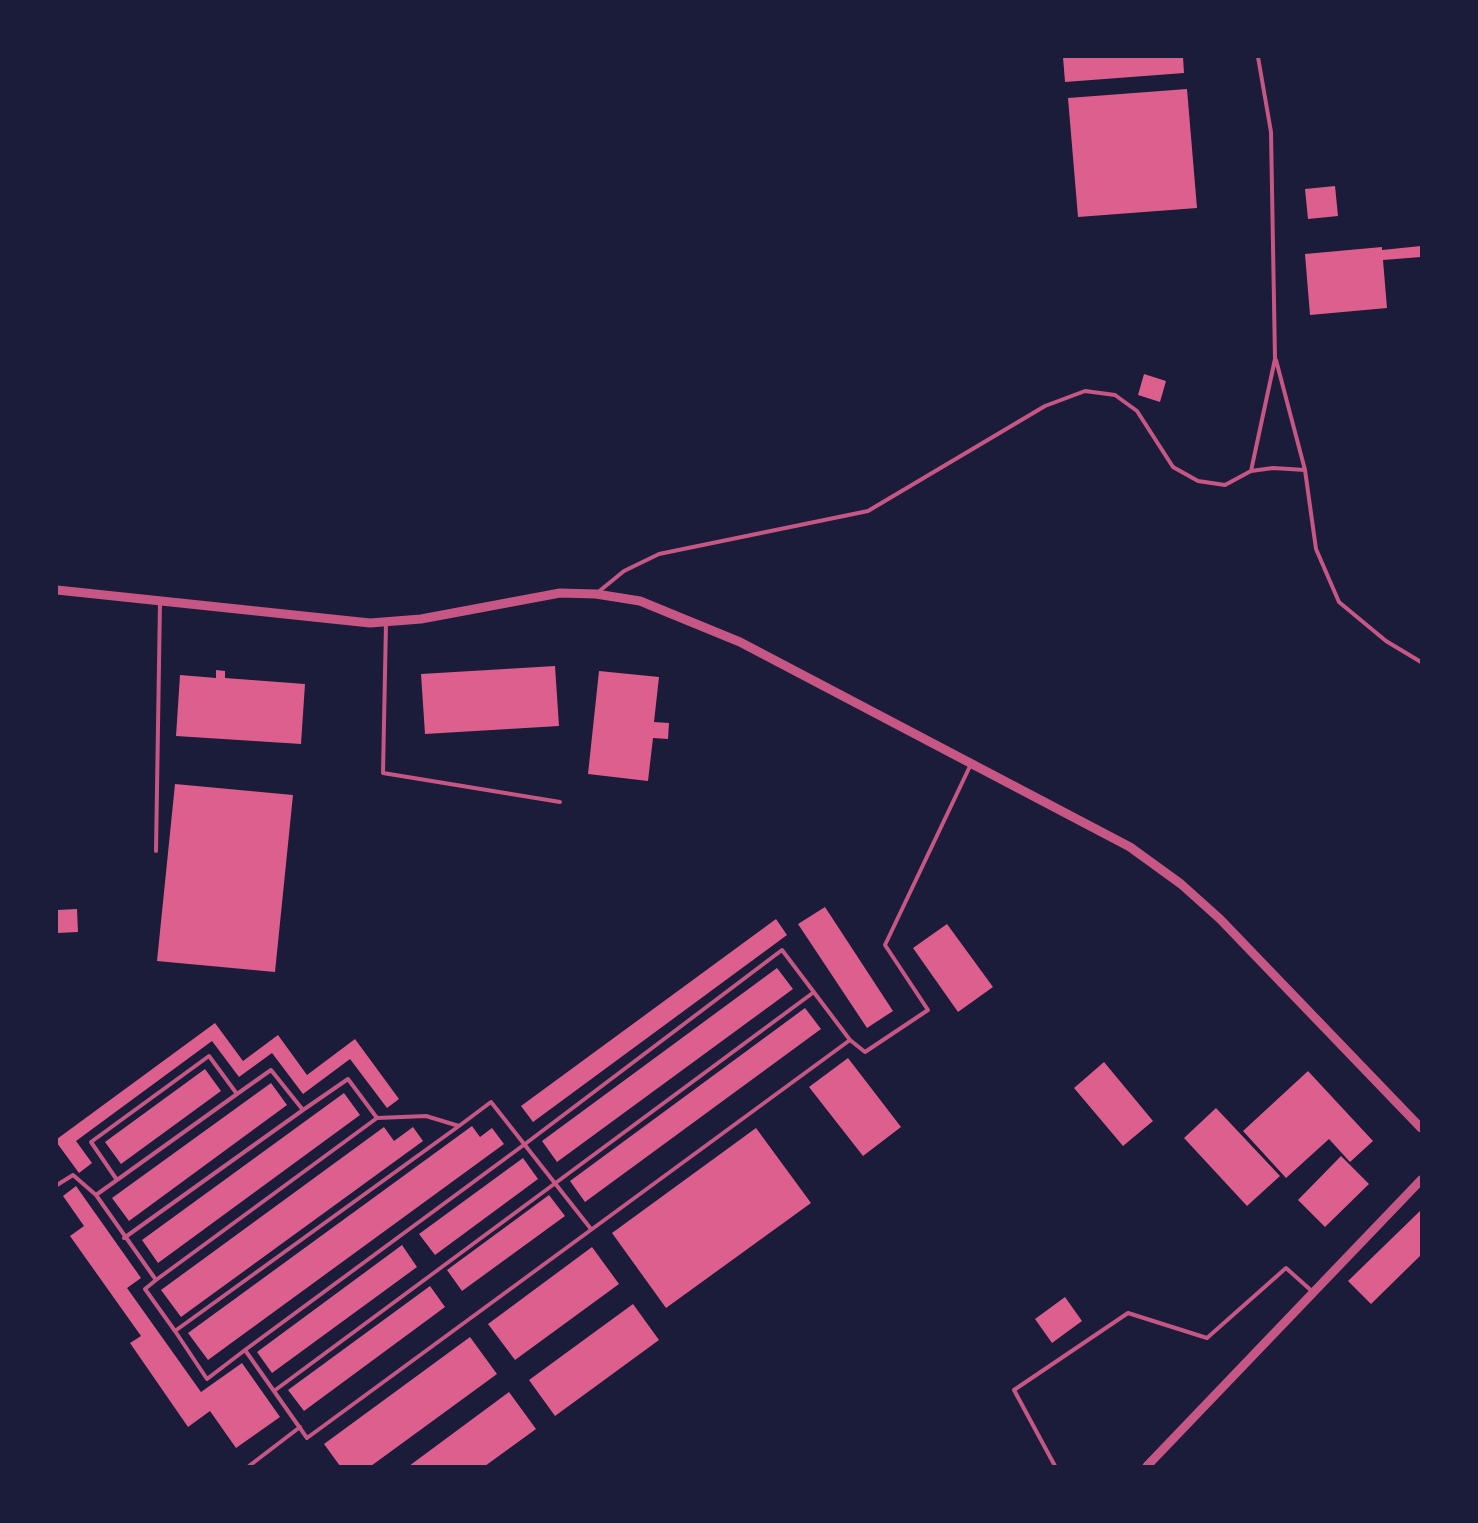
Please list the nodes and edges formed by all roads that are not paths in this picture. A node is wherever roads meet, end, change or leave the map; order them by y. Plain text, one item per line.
1 (1258, 57) edge
2 (1275, 359) junction
3 (1305, 470) junction
4 (1251, 471) junction
5 (57, 591) edge
6 (596, 594) junction
7 (160, 601) junction
8 (386, 622) junction
9 (1421, 662) edge
10 (972, 763) junction
11 (560, 802) dead end
12 (156, 851) dead end
13 (814, 992) junction
14 (850, 1040) junction
15 (237, 1094) junction
16 (303, 1110) junction
17 (377, 1118) junction
18 (459, 1126) junction
19 (1421, 1128) edge
20 (525, 1144) junction
21 (117, 1180) junction
22 (1421, 1180) edge
23 (556, 1182) junction
24 (57, 1185) edge
25 (96, 1195) junction
26 (591, 1229) junction
27 (124, 1238) junction
28 (156, 1281) junction
29 (1314, 1293) junction
30 (175, 1331) junction
31 (245, 1350) junction
32 (274, 1391) junction
33 (300, 1427) junction
34 (249, 1466) edge
35 (1055, 1466) edge
36 (1148, 1466) edge

1 - 2 lane
2 - 3 lane
2 - 4 lane
3 - 4 lane
3 - 9 lane
4 - 6 lane
5 - 7 street
6 - 8 street
6 - 10 street
7 - 8 street
7 - 12 lane
8 - 11 lane
10 - 14 lane
10 - 19 street
13 - 14 lane
13 - 20 lane
13 - 23 lane
14 - 26 lane
15 - 16 lane
15 - 21 lane
15 - 21 lane
16 - 17 lane
16 - 27 lane
17 - 18 lane
17 - 28 lane
18 - 20 lane
18 - 30 lane
20 - 23 lane
20 - 31 lane
21 - 25 lane
22 - 29 street
23 - 26 lane
23 - 32 lane
24 - 25 lane
25 - 27 lane
26 - 33 lane
27 - 28 lane
28 - 30 lane
29 - 35 lane
29 - 36 street
30 - 31 lane
31 - 32 lane
32 - 33 lane
33 - 34 lane

